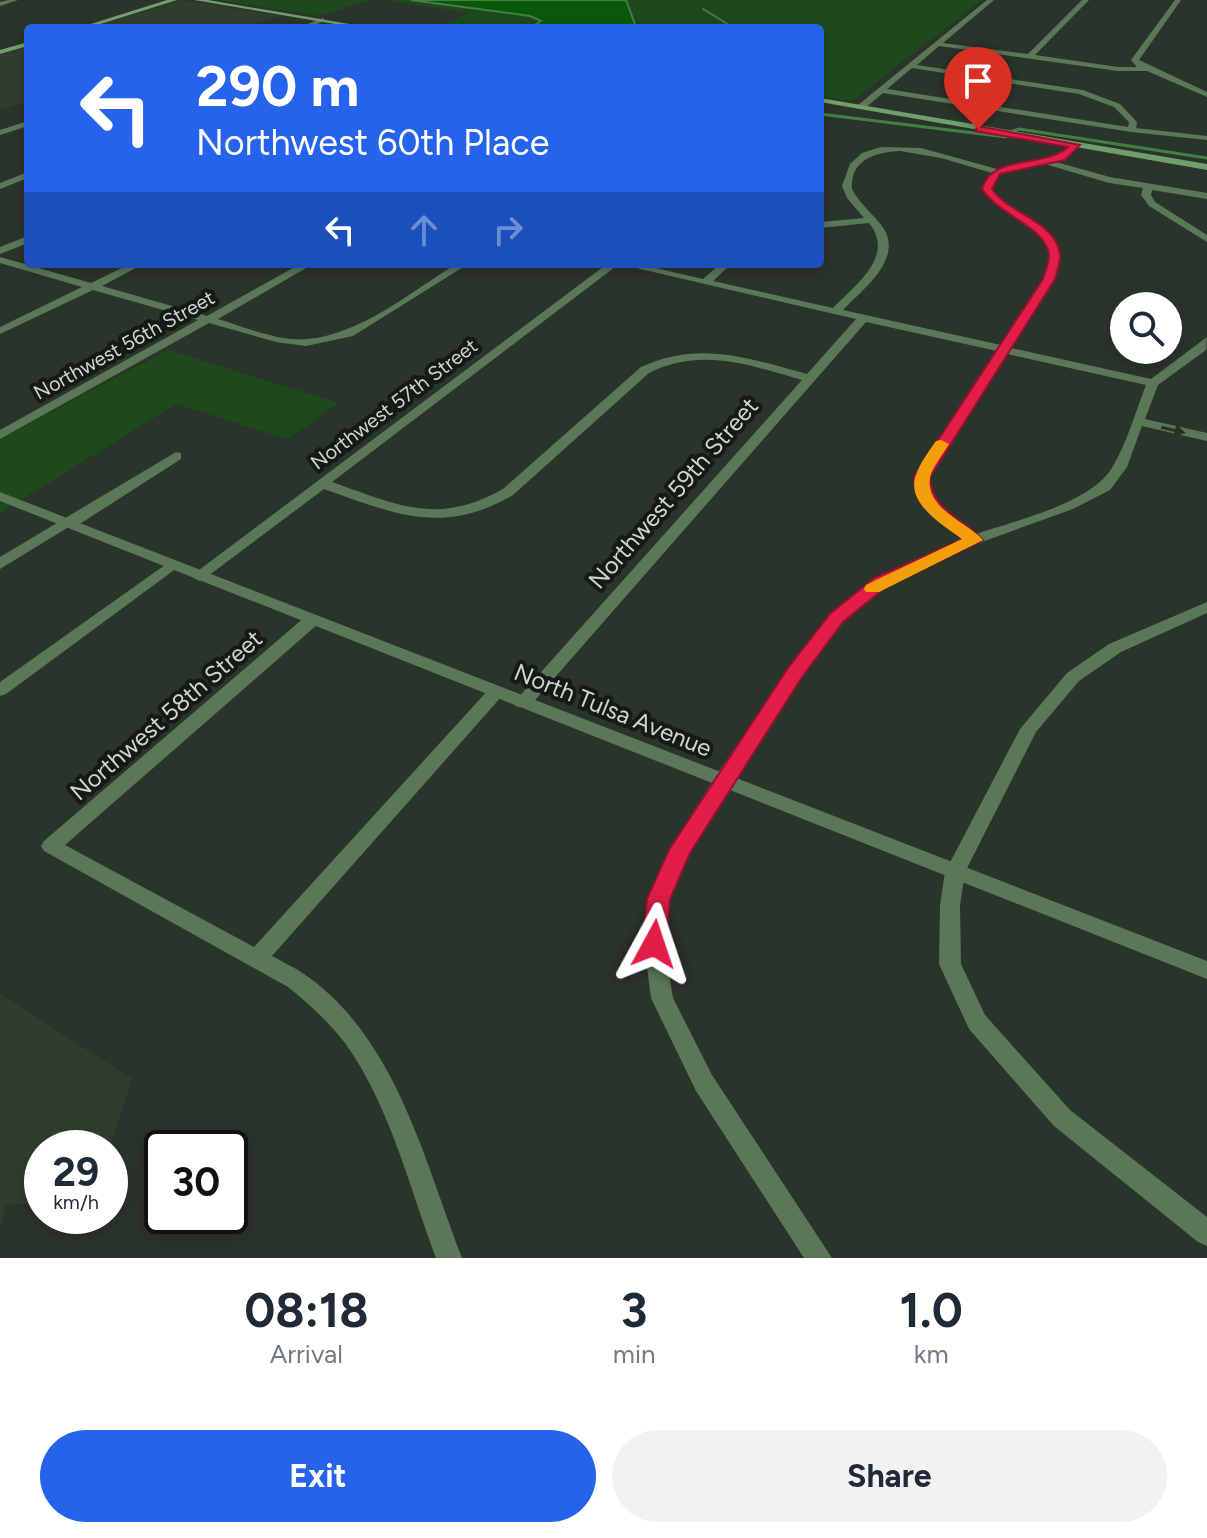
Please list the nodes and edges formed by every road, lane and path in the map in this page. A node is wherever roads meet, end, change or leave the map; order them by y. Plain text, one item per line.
1 (15, 0) edge
2 (174, 0) edge
3 (197, 0) edge
4 (991, 0) edge
5 (1086, 0) edge
6 (1178, 0) edge
7 (0, 4) edge
8 (323, 20) junction
9 (94, 24) edge
10 (312, 24) edge
11 (346, 24) edge
12 (936, 44) junction
13 (24, 45) edge
14 (0, 52) edge
15 (1029, 57) junction
16 (910, 66) junction
17 (1148, 69) junction
18 (1207, 87) edge
19 (1193, 89) junction
20 (879, 90) junction
21 (1207, 95) edge
22 (824, 101) edge
23 (861, 107) junction
24 (0, 121) edge
25 (24, 126) edge
26 (24, 127) edge
27 (1131, 130) junction
28 (0, 133) edge
29 (1207, 138) edge
30 (1075, 145) junction
31 (1048, 162) junction
32 (1207, 167) edge
33 (997, 172) junction
34 (24, 177) edge
35 (0, 186) edge
36 (1148, 188) junction
37 (1207, 196) edge
38 (869, 220) junction
39 (824, 225) edge
40 (1207, 239) edge
41 (24, 241) edge
42 (0, 251) edge
43 (0, 260) edge
44 (24, 267) edge
45 (28, 268) edge
46 (130, 268) edge
47 (301, 268) edge
48 (457, 268) edge
49 (609, 268) edge
50 (642, 268) edge
51 (722, 268) edge
52 (706, 282) junction
53 (92, 286) junction
54 (835, 312) junction
55 (862, 319) junction
56 (208, 320) junction
57 (0, 331) edge
58 (1207, 340) edge
59 (1001, 350) junction
60 (810, 378) junction
61 (1153, 383) junction
62 (1140, 422) junction
63 (0, 435) edge
64 (1207, 437) edge
65 (176, 456) dead end
66 (321, 483) junction
67 (0, 496) edge
68 (68, 523) junction
69 (974, 540) junction
70 (0, 564) edge
71 (172, 565) junction
72 (199, 576) junction
73 (1207, 607) edge
74 (312, 620) junction
75 (0, 690) edge
76 (496, 692) junction
77 (523, 703) junction
78 (722, 782) junction
79 (955, 872) junction
80 (257, 958) junction
81 (1207, 970) edge
82 (1207, 1233) edge
83 (449, 1258) edge
84 (819, 1258) edge

1 - 7 street
2 - 9 main road
3 - 8 main road
4 - 12 street
5 - 15 street
6 - 17 street
8 - 10 street
8 - 11 main road
12 - 15 street
12 - 16 street
13 - 14 main road
15 - 17 street
16 - 20 street
16 - 27 street
17 - 19 street
18 - 19 street
19 - 21 street
20 - 23 street
20 - 27 street
22 - 23 main road
23 - 30 main road
24 - 25 street
26 - 28 street
27 - 29 street
30 - 31 street
30 - 32 main road
31 - 33 street
31 - 36 street
33 - 38 street
33 - 59 street
34 - 35 street
36 - 37 street
36 - 40 street
38 - 39 street
38 - 54 street
41 - 42 street
43 - 44 street
45 - 53 street
46 - 53 street
47 - 56 street, Northwest 56th Street
48 - 56 street
49 - 66 street, Northwest 57th Street
50 - 52 street
51 - 52 street
52 - 54 street
53 - 56 street
53 - 57 street
54 - 55 street
55 - 59 street
55 - 60 street, Northwest 59th Street
56 - 63 street, Northwest 56th Street
58 - 61 street
59 - 61 street
59 - 69 street
60 - 66 street
60 - 77 street, Northwest 59th Street
61 - 62 street
62 -> 64 street
62 - 69 street
65 - 68 street
66 - 72 street, Northwest 57th Street
67 - 68 street, North Tulsa Avenue
68 - 70 street
68 - 71 street, North Tulsa Avenue
69 - 78 street
71 - 72 street, North Tulsa Avenue
71 - 75 street
72 - 74 street, North Tulsa Avenue
73 - 79 street
74 - 76 street, North Tulsa Avenue
74 - 80 street, Northwest 58th Street
76 - 77 street, North Tulsa Avenue
76 - 80 street
77 - 78 street, North Tulsa Avenue
78 - 79 street, North Tulsa Avenue
78 - 84 street
79 - 81 street, North Tulsa Avenue
79 - 82 street
80 - 83 street

